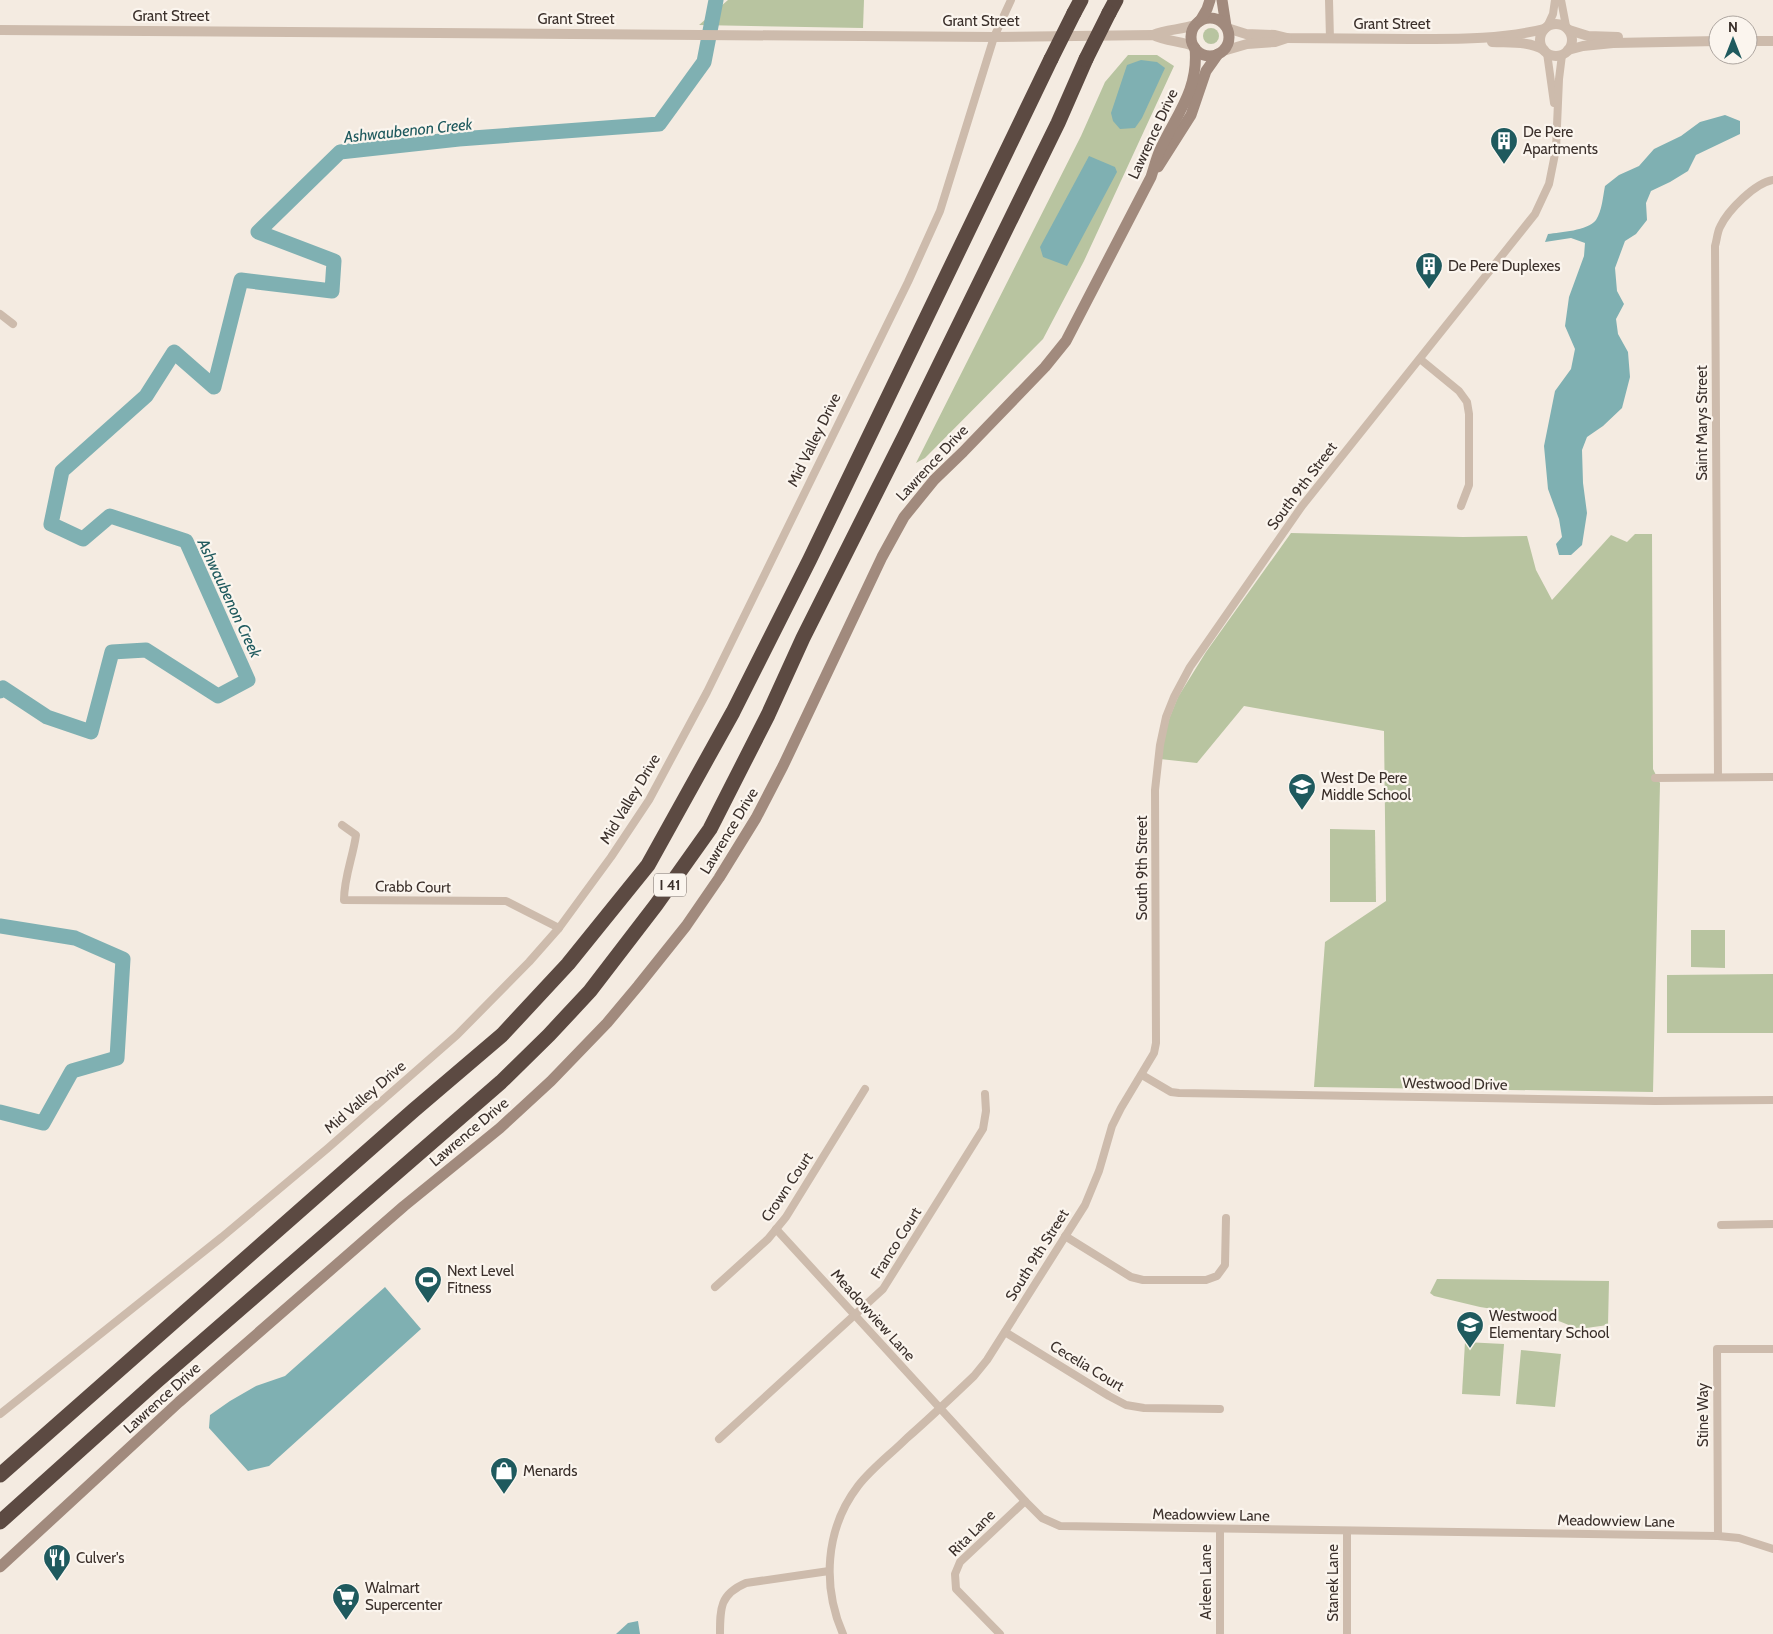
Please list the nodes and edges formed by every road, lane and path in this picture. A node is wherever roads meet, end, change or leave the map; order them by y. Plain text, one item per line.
1 (1011, 0) edge
2 (1210, 0) edge
3 (1222, 0) edge
4 (1329, 0) edge
5 (1555, 0) edge
6 (1561, 0) edge
7 (1077, 6) edge
8 (1112, 7) edge
9 (1198, 23) junction
10 (1227, 27) junction
11 (1545, 28) junction
12 (1567, 28) junction
13 (0, 30) edge
14 (1153, 36) junction
15 (994, 37) junction
16 (1287, 38) junction
17 (1330, 38) junction
18 (1467, 39) junction
19 (1773, 40) edge
20 (1653, 41) junction
21 (1708, 41) edge
22 (1758, 41) edge
23 (1194, 47) junction
24 (1546, 51) junction
25 (1221, 53) junction
26 (1565, 53) junction
27 (1556, 122) junction
28 (1151, 177) junction
29 (1773, 180) edge
30 (0, 314) edge
31 (14, 324) dead end
32 (1420, 359) junction
33 (1461, 506) dead end
34 (1718, 777) junction
35 (1773, 777) edge
36 (1655, 778) dead end
37 (342, 825) dead end
38 (558, 928) junction
39 (1142, 1075) junction
40 (865, 1089) dead end
41 (986, 1094) dead end
42 (1773, 1100) edge
43 (1226, 1218) dead end
44 (1773, 1224) edge
45 (1721, 1225) dead end
46 (776, 1229) junction
47 (1066, 1236) junction
48 (715, 1287) dead end
49 (855, 1315) junction
50 (1005, 1332) junction
51 (1773, 1349) edge
52 (940, 1408) junction
53 (1220, 1409) dead end
54 (0, 1414) edge
55 (719, 1439) dead end
56 (0, 1475) edge
57 (1025, 1501) junction
58 (0, 1522) edge
59 (1220, 1529) junction
60 (1347, 1531) junction
61 (1718, 1536) junction
62 (1773, 1549) edge
63 (0, 1566) edge
64 (829, 1571) junction
65 (720, 1634) edge
66 (843, 1634) edge
67 (1000, 1634) edge
68 (1220, 1634) edge
69 (1347, 1634) edge

1 - 15 street, Mid Valley Drive
2 - 9 main road
3 - 10 main road
4 - 17 street
5 - 11 street
6 - 12 street
7 - 56 highway, I 41, bridge
8 - 58 highway, I 41, bridge
9 - 10 main road
9 - 14 street, Grant Street
9 - 23 main road
10 - 16 street, Grant Street
10 - 25 main road
11 - 12 street, Grant Street
11 - 18 street, Grant Street
11 - 24 street
12 - 20 street, Grant Street
12 - 26 street
13 - 15 street, Grant Street
14 - 15 street, Grant Street
14 - 23 street, Grant Street
15 - 38 street, Mid Valley Drive
16 - 17 street, Grant Street
16 - 25 street, Grant Street
17 - 18 street, Grant Street
18 - 24 street, Grant Street
19 - 22 street
20 - 21 street, Grant Street
20 - 26 street, Grant Street
23 - 25 main road
23 - 28 main road, Lawrence Drive
24 - 26 street, Grant Street
24 - 27 street, South 9th Street
25 - 28 main road
26 - 27 street, South 9th Street
27 - 32 street, South 9th Street
28 - 63 main road, Lawrence Drive
29 - 34 street, Saint Marys Street
30 - 31 street
32 - 33 street
32 - 39 street, South 9th Street
34 - 35 street
34 - 36 street
37 - 38 street, Crabb Court
38 - 54 street, Mid Valley Drive
39 - 42 street, Westwood Drive
39 - 47 street, South 9th Street
40 - 46 street, Crown Court
41 - 49 street, Franco Court
43 - 47 street
44 - 45 street
46 - 48 street, Crown Court
46 - 49 street, Meadowview Lane
47 - 50 street, South 9th Street
49 - 52 street, Meadowview Lane
49 - 55 street, Franco Court
50 - 52 street, South 9th Street
50 - 53 street, Cecelia Court
51 - 61 street, Stine Way
52 - 57 street, Meadowview Lane
52 - 64 street, South 9th Street
57 - 59 street, Meadowview Lane
57 - 67 street, Rita Lane
59 - 60 street, Meadowview Lane
59 - 68 street, Arleen Lane
60 - 61 street, Meadowview Lane
60 - 69 street, Stanek Lane
61 - 62 street, Meadowview Lane
64 - 65 street
64 - 66 street, South 9th Street

